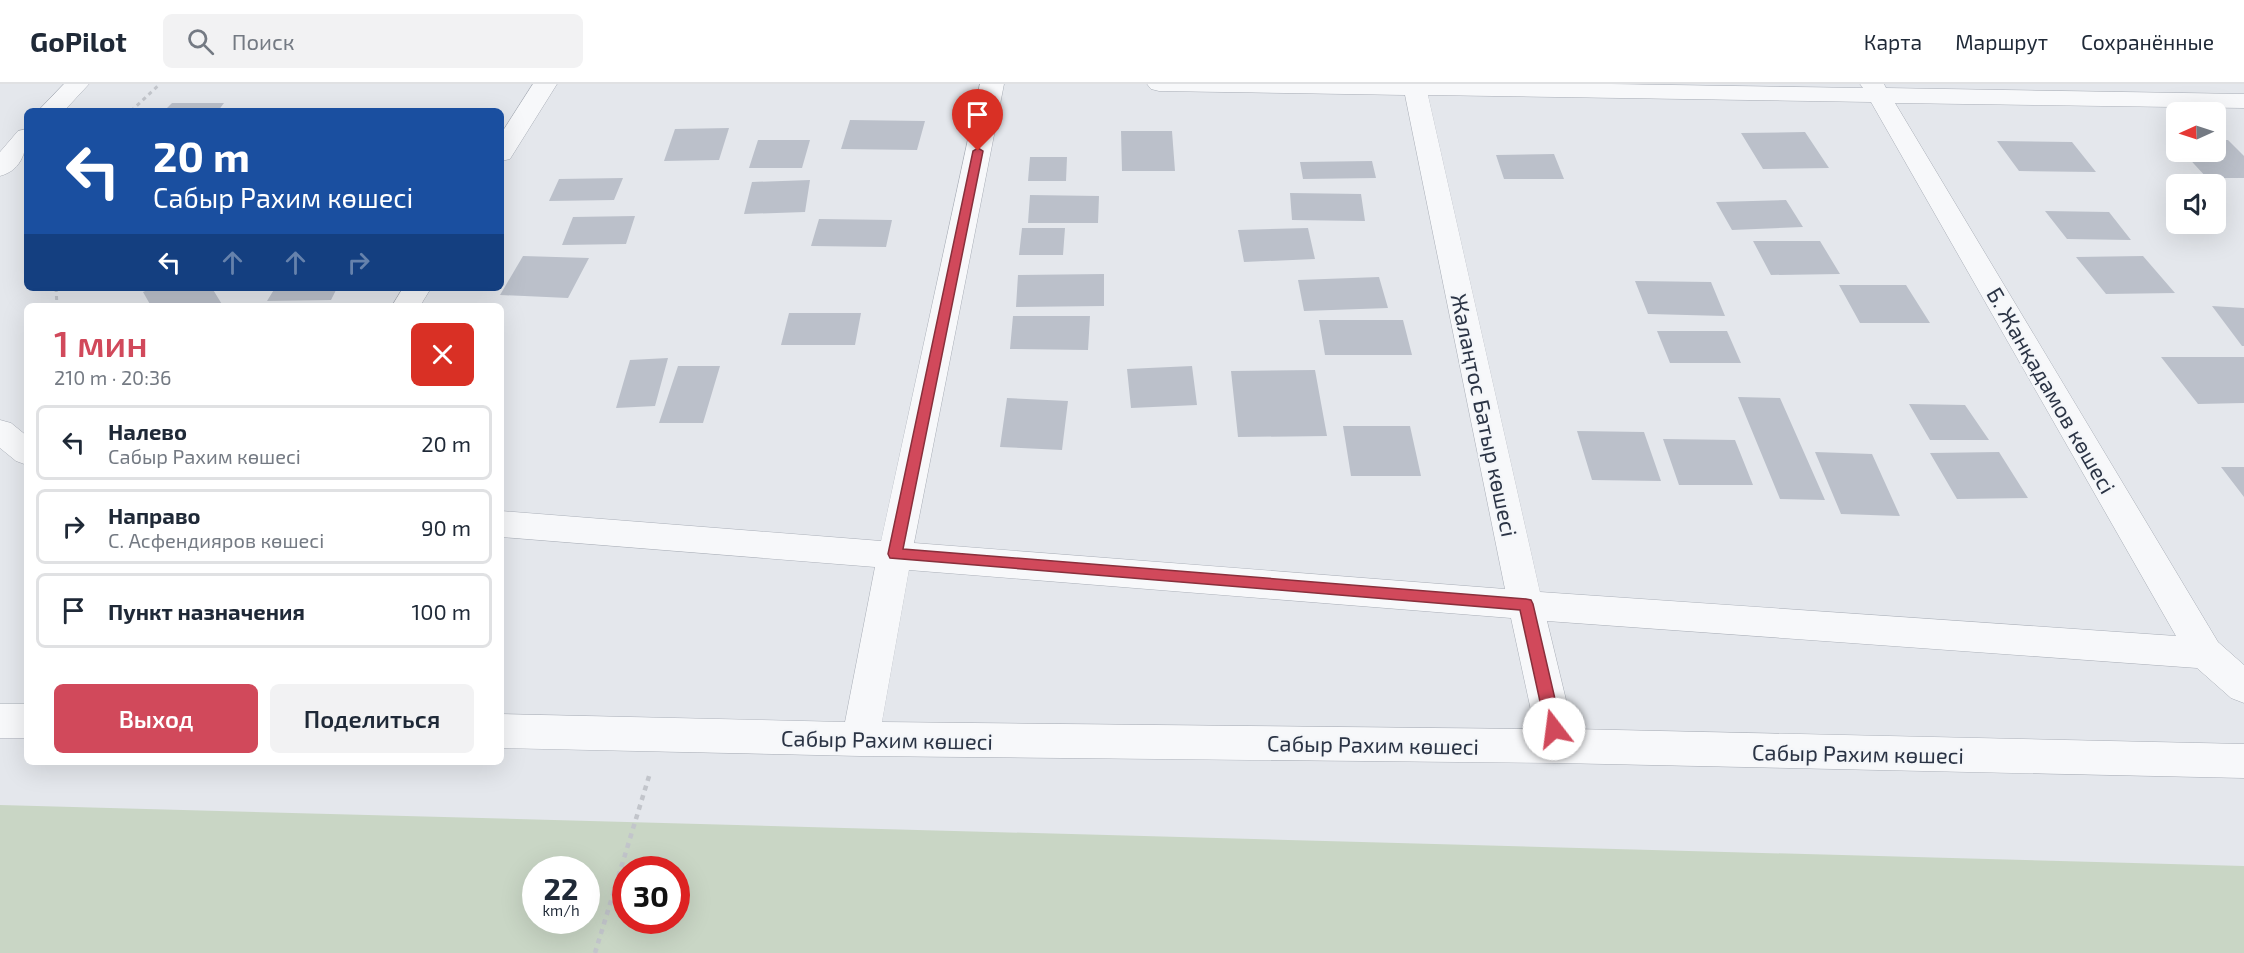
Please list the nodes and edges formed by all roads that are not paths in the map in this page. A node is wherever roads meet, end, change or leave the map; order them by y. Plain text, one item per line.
1 (77, 84) edge
2 (545, 84) edge
3 (992, 84) edge
4 (1159, 84) edge
5 (1414, 86) edge
6 (1875, 89) edge
7 (2244, 101) edge
8 (53, 108) edge
9 (24, 140) edge
10 (504, 149) edge
11 (0, 168) edge
12 (0, 431) edge
13 (24, 451) edge
14 (504, 524) edge
15 (895, 554) junction
16 (1526, 604) junction
17 (2205, 652) junction
18 (2244, 687) edge
19 (0, 721) edge
20 (24, 721) edge
21 (504, 730) edge
22 (860, 739) junction
23 (1558, 746) junction
24 (2244, 761) edge

1 - 8 street
2 - 10 street
3 - 15 street
4 - 5 street
5 - 6 street
5 - 16 street, Жалаңтос Батыр көшесі
6 - 7 street
6 - 17 street, Б. Жанқадамов көшесі
9 - 11 street
12 - 13 street
14 - 15 street
15 - 16 street
15 - 22 street
16 - 17 street
16 - 23 street, Жалаңтос Батыр көшесі
17 - 18 street, Б. Жанқадамов көшесі
19 - 20 street
21 - 22 street, Сабыр Рахим көшесі
22 - 23 street, Сабыр Рахим көшесі
23 - 24 street, Сабыр Рахим көшесі

